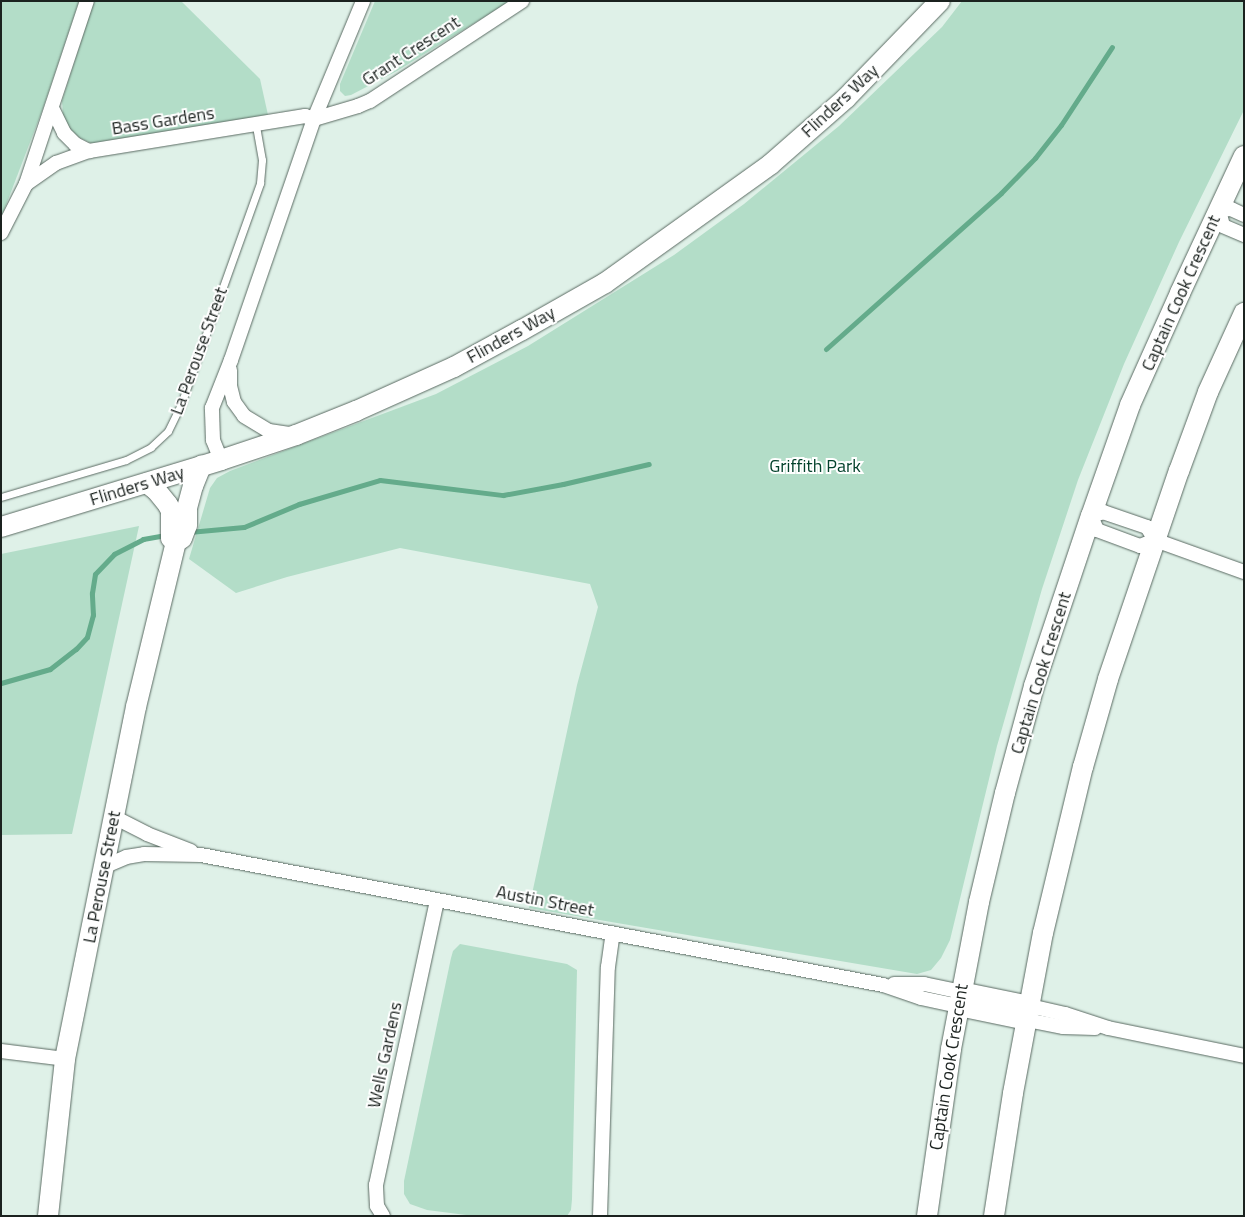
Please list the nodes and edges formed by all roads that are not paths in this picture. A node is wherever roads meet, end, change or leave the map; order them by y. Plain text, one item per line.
1 (87, 1) edge
2 (364, 1) edge
3 (522, 1) edge
4 (940, 1) edge
5 (52, 108) junction
6 (314, 120) junction
7 (256, 125) junction
8 (89, 151) junction
9 (1244, 156) edge
10 (26, 184) junction
11 (1219, 210) junction
12 (1244, 215) edge
13 (1, 233) edge
14 (1244, 235) edge
15 (1244, 314) edge
16 (231, 360) junction
17 (296, 435) junction
18 (221, 460) junction
19 (201, 466) junction
20 (147, 483) junction
21 (1, 496) edge
22 (1091, 516) junction
23 (1, 527) edge
24 (177, 537) junction
25 (1155, 540) junction
26 (1244, 572) edge
27 (114, 817) junction
28 (201, 855) junction
29 (104, 867) junction
30 (437, 900) junction
31 (613, 933) junction
32 (960, 999) junction
33 (1029, 1013) junction
34 (1, 1050) edge
35 (1244, 1056) edge
36 (65, 1059) junction
37 (48, 1216) edge
38 (383, 1216) edge
39 (600, 1216) edge
40 (927, 1216) edge
41 (994, 1216) edge

1 - 5 street, Bass Gardens
2 - 6 street, La Perouse Street
3 - 6 street, Grant Crescent
4 - 17 main road, Flinders Way
5 - 8 street
5 - 10 street, Bass Gardens
6 - 7 street, Bass Gardens
6 - 16 street, La Perouse Street
7 - 8 street, Bass Gardens
7 - 21 lane, La Perouse Street
8 - 10 street, Bass Gardens
9 - 11 main road, Captain Cook Crescent
10 - 13 street, Bass Gardens
11 - 12 street
11 - 14 street
11 - 22 main road, Captain Cook Crescent
15 - 25 main road
16 - 17 street, La Perouse Street
16 - 18 street, La Perouse Street
17 - 18 main road, Flinders Way
18 - 19 main road, Flinders Way
19 - 20 main road, Flinders Way
19 - 24 main road, La Perouse Street
20 - 23 main road, Flinders Way
20 - 24 main road, La Perouse Street
22 - 25 street
22 - 25 street
22 - 32 main road, Captain Cook Crescent
24 - 27 main road, La Perouse Street
25 - 26 street
25 - 33 main road
27 - 28 street, Austin Street
27 - 29 main road, La Perouse Street
28 - 29 street, Austin Street
28 - 30 street, Austin Street
29 - 36 main road, La Perouse Street
30 - 31 street, Austin Street
30 - 38 street, Wells Gardens
31 - 32 street, Austin Street
31 - 39 street
32 - 33 main road
32 - 40 main road, Captain Cook Crescent
33 - 35 street
33 - 41 main road
34 - 36 street
36 - 37 main road, La Perouse Street

